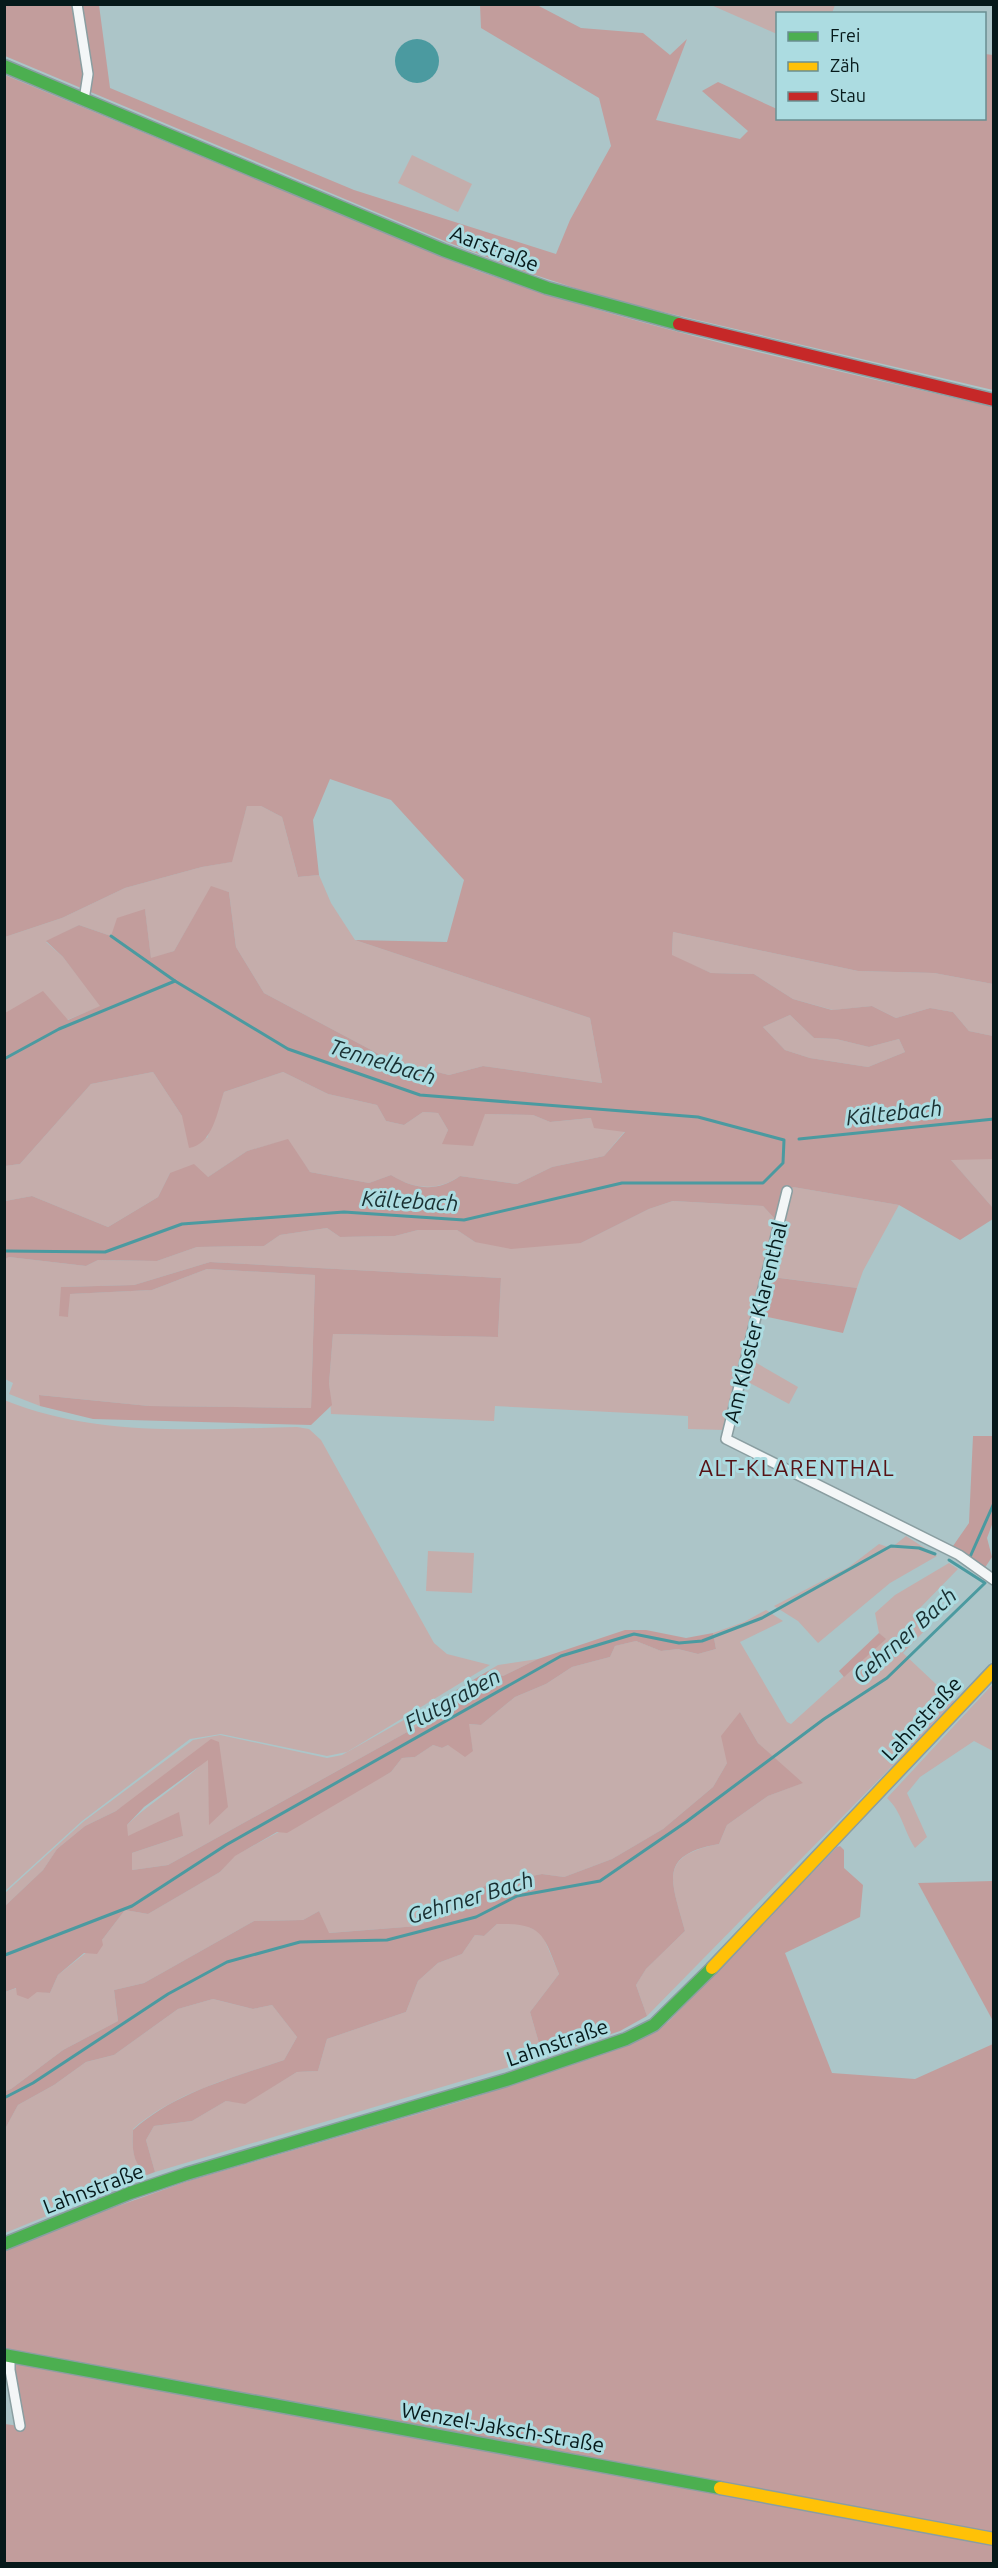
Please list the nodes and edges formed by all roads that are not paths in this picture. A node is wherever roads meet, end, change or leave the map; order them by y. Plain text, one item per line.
1 (77, 4) edge
2 (4, 66) edge
3 (84, 100) junction
4 (993, 400) edge
5 (788, 1191) dead end
6 (993, 1580) edge
7 (993, 1670) edge
8 (4, 2244) edge
9 (7, 2355) edge
10 (20, 2426) dead end
11 (993, 2539) edge

1 - 3 street
2 - 3 main road, Aarstraße
3 - 4 main road, Aarstraße
5 - 6 street, Am Kloster Klarenthal
7 - 8 main road, Lahnstraße
9 - 10 street
9 - 11 main road, Wenzel-Jaksch-Straße

